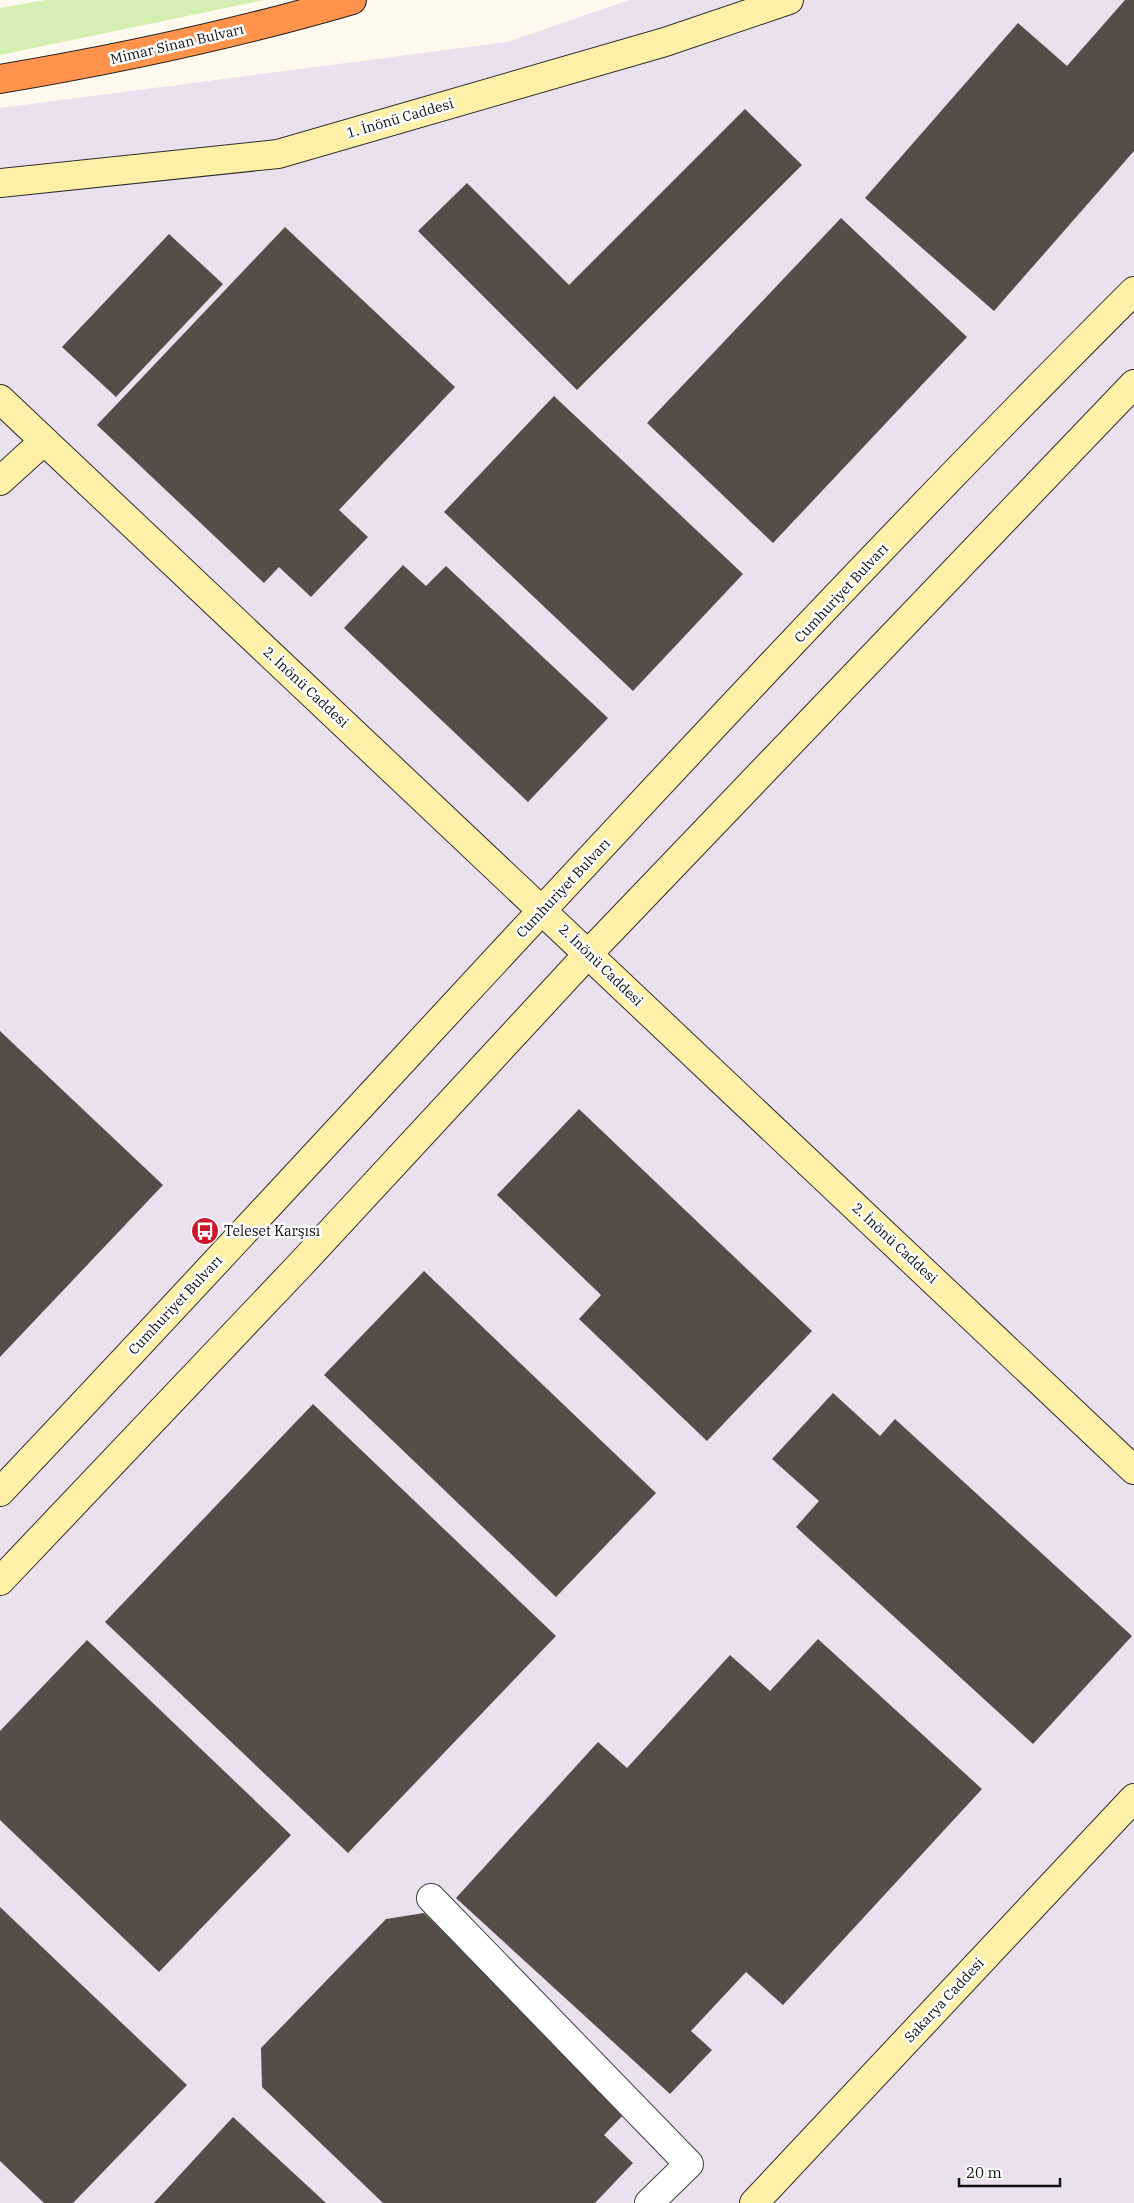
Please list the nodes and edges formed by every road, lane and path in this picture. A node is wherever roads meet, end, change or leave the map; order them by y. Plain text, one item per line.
1 (352, 0) edge
2 (790, 0) edge
3 (0, 79) edge
4 (0, 183) edge
5 (1134, 291) edge
6 (1134, 384) edge
7 (0, 399) edge
8 (44, 441) junction
9 (0, 481) edge
10 (543, 910) junction
11 (588, 953) junction
12 (1134, 1470) edge
13 (0, 1492) edge
14 (0, 1581) edge
15 (1134, 1798) edge
16 (431, 1898) dead end
17 (649, 2203) edge
18 (754, 2203) edge

1 - 3 highway, Mimar Sinan Bulvarı
2 - 4 main road, 1. İnönü Caddesi
5 - 10 main road, Cumhuriyet Bulvarı
6 - 11 main road
7 - 8 main road, 2. İnönü Caddesi
8 - 9 main road
8 - 10 main road, 2. İnönü Caddesi
10 - 11 main road, 2. İnönü Caddesi
10 - 13 main road, Cumhuriyet Bulvarı
11 - 12 main road, 2. İnönü Caddesi
11 - 14 main road
15 - 18 main road, Sakarya Caddesi
16 - 17 street

